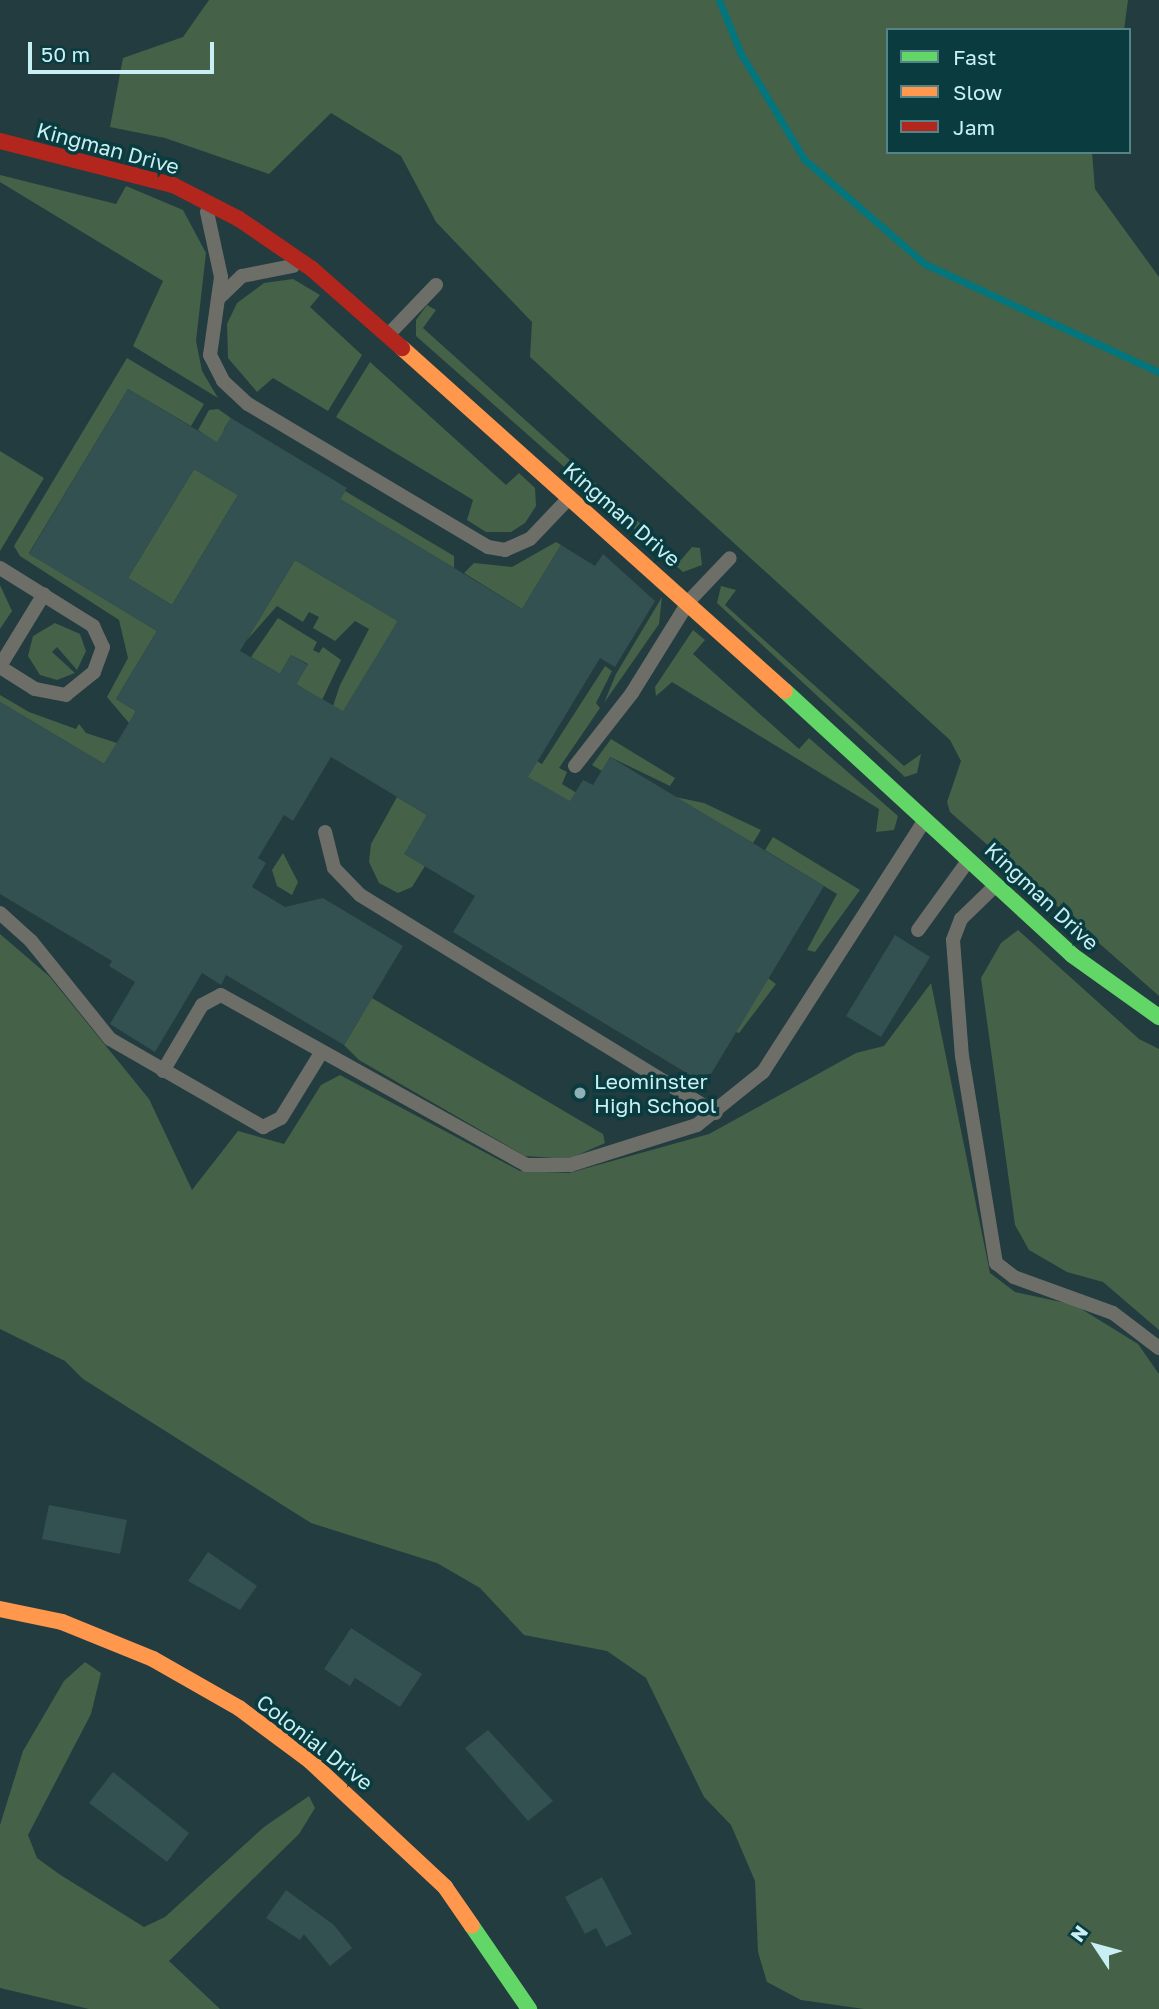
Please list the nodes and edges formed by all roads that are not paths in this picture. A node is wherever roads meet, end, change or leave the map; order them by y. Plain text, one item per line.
1 (0, 141) edge
2 (200, 198) junction
3 (312, 269) junction
4 (436, 285) dead end
5 (218, 299) junction
6 (388, 335) junction
7 (570, 496) junction
8 (730, 558) dead end
9 (0, 568) edge
10 (44, 594) junction
11 (689, 601) junction
12 (0, 667) edge
13 (575, 766) dead end
14 (927, 818) junction
15 (326, 832) dead end
16 (970, 859) junction
17 (997, 884) junction
18 (0, 914) edge
19 (918, 930) dead end
20 (1159, 1017) edge
21 (321, 1053) junction
22 (163, 1070) junction
23 (716, 1113) junction
24 (1159, 1348) edge
25 (0, 1609) edge
26 (529, 2009) edge

1 - 2 street, Kingman Drive
2 - 3 street, Kingman Drive
2 - 5 lane
3 - 5 lane
3 - 6 street, Kingman Drive
4 - 6 lane
5 - 7 lane
6 - 7 street, Kingman Drive
7 - 11 street, Kingman Drive
8 - 11 lane
9 - 10 lane
10 - 12 lane
10 - 12 lane
11 - 13 lane
11 - 14 street, Kingman Drive
14 - 16 street, Kingman Drive
14 - 23 lane
15 - 23 lane
16 - 17 street, Kingman Drive
16 - 19 lane
17 - 20 street, Kingman Drive
17 - 24 lane
18 - 22 lane
21 - 22 lane
21 - 22 lane
21 - 23 lane
25 - 26 street, Colonial Drive

